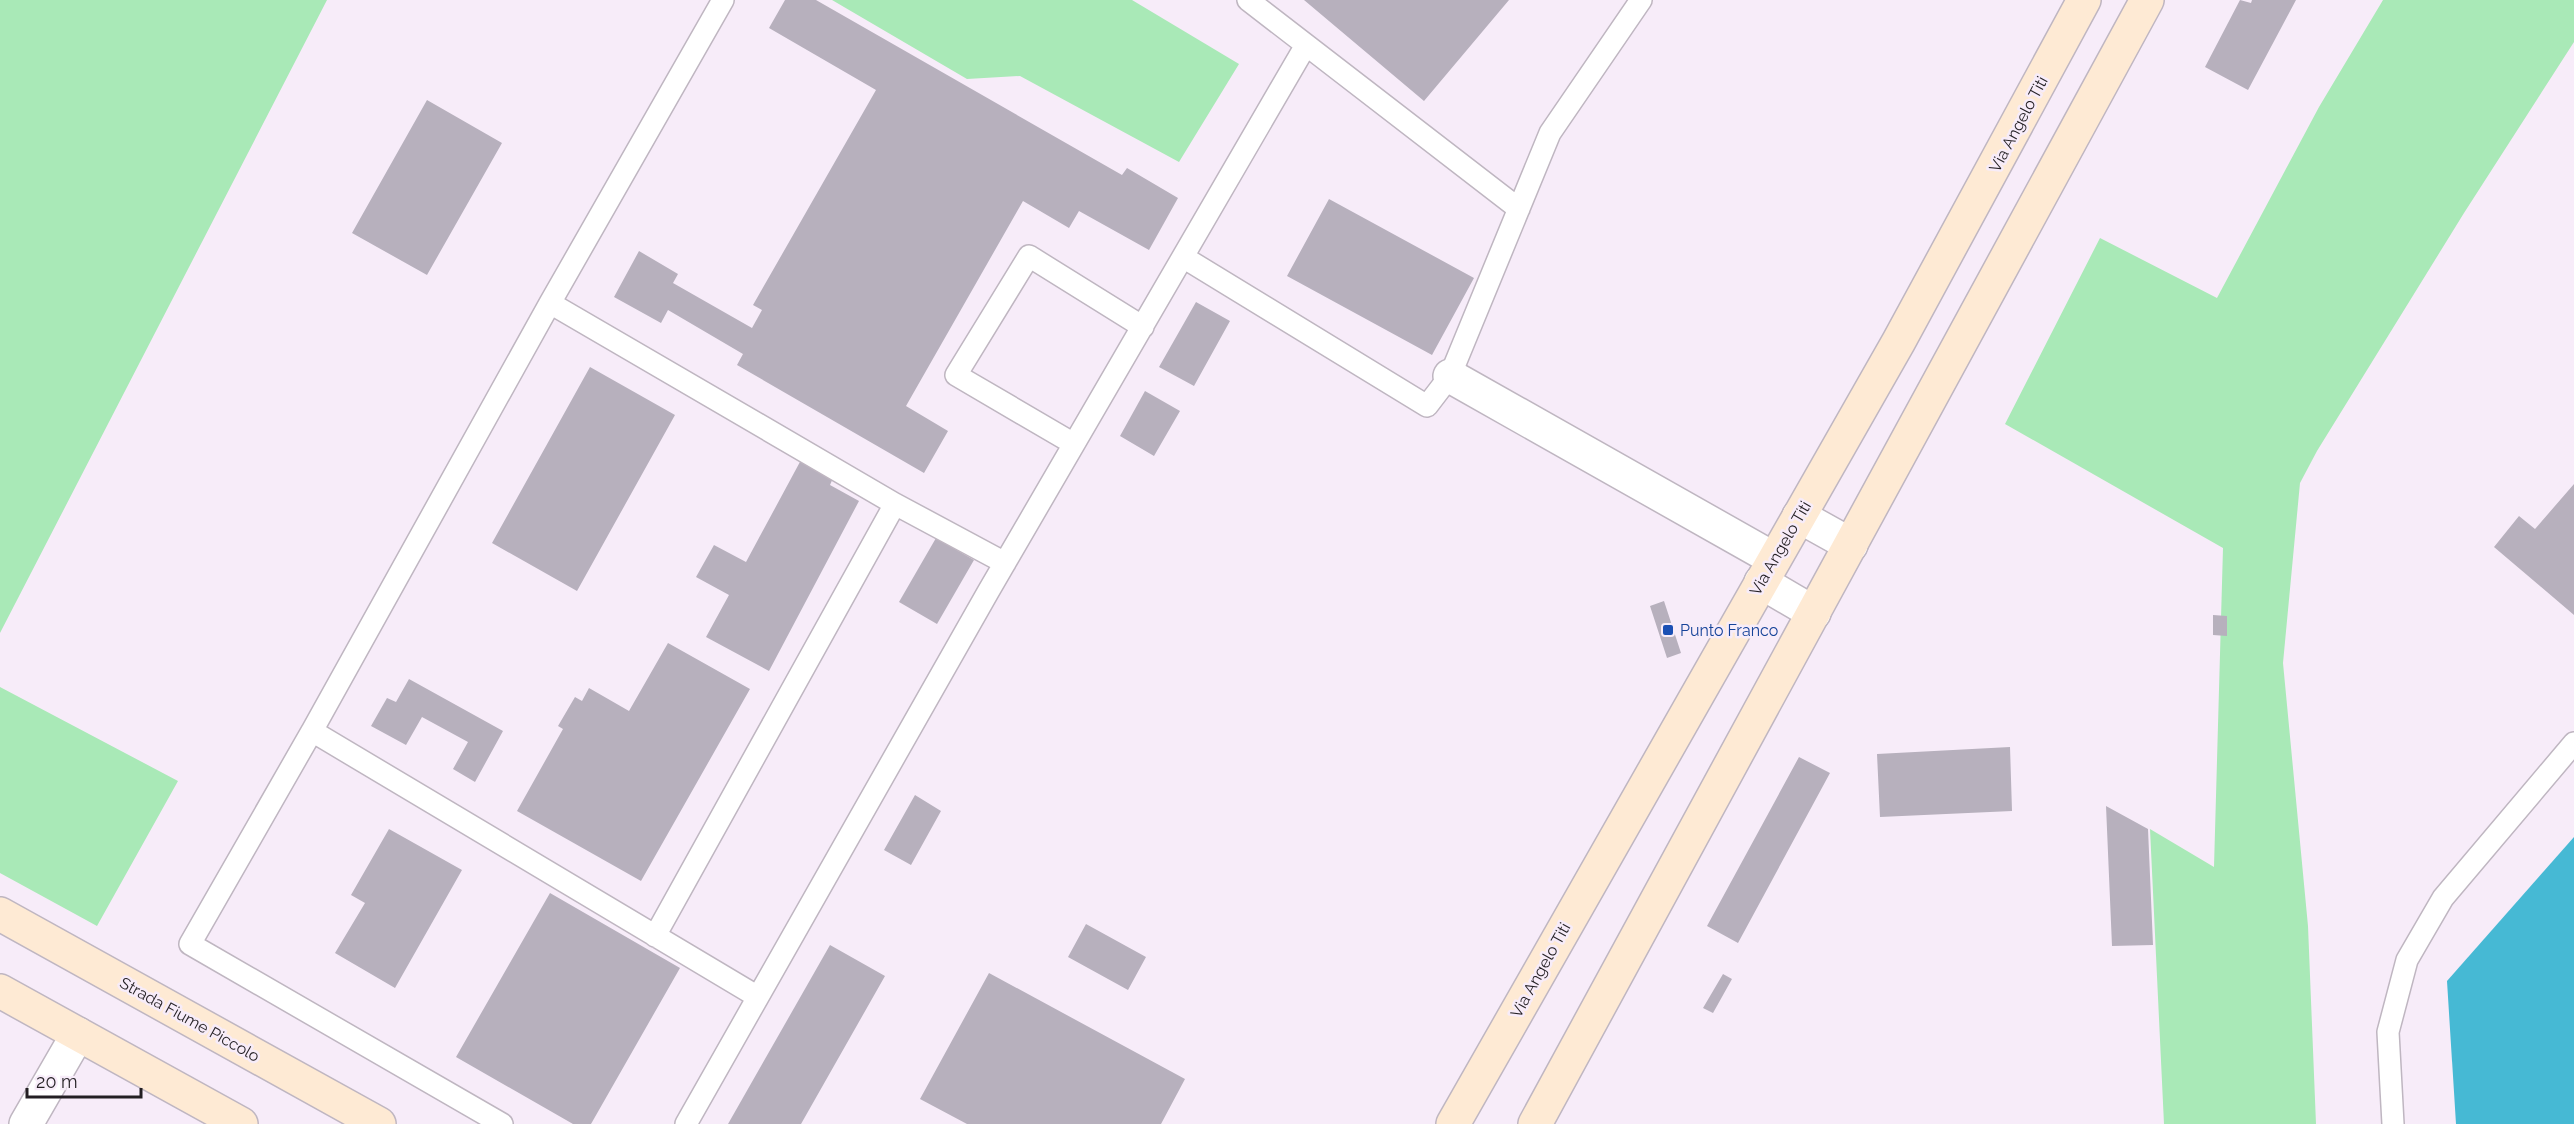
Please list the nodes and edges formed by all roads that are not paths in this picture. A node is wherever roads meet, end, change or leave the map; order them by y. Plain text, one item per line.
1 (723, 0) edge
2 (1248, 0) edge
3 (1641, 0) edge
4 (2084, 0) edge
5 (2147, 0) edge
6 (1306, 45) junction
7 (1519, 209) junction
8 (1183, 257) junction
9 (550, 303) junction
10 (1143, 327) junction
11 (1450, 376) junction
12 (1074, 444) junction
13 (895, 504) junction
14 (1799, 516) junction
15 (1851, 545) junction
16 (1005, 563) junction
17 (1768, 570) junction
18 (1814, 613) junction
19 (312, 731) junction
20 (2574, 743) edge
21 (0, 914) edge
22 (655, 936) junction
23 (0, 991) edge
24 (758, 997) junction
25 (78, 1035) junction
26 (26, 1124) edge
27 (241, 1124) edge
28 (379, 1124) edge
29 (502, 1124) edge
30 (686, 1124) edge
31 (1453, 1124) edge
32 (1535, 1124) edge
33 (2393, 1124) edge

1 - 9 lane
2 - 6 lane
3 - 7 lane
4 - 14 main road, Via Angelo Titi
5 - 15 main road
6 - 7 lane
6 - 8 lane
7 - 11 lane
8 - 10 lane
8 - 11 lane
9 - 13 lane
9 - 19 lane
10 - 12 lane
10 - 12 lane
11 - 17 street
12 - 16 lane
13 - 16 lane
13 - 22 lane
14 - 15 street
14 - 17 main road, Via Angelo Titi
15 - 18 main road
16 - 24 lane
17 - 18 street
17 - 31 main road, Via Angelo Titi
18 - 32 main road
19 - 22 lane
19 - 29 lane
20 - 33 lane
21 - 28 main road, Strada Fiume Piccolo
22 - 24 lane
23 - 25 main road
24 - 30 lane
25 - 26 street
25 - 27 main road

